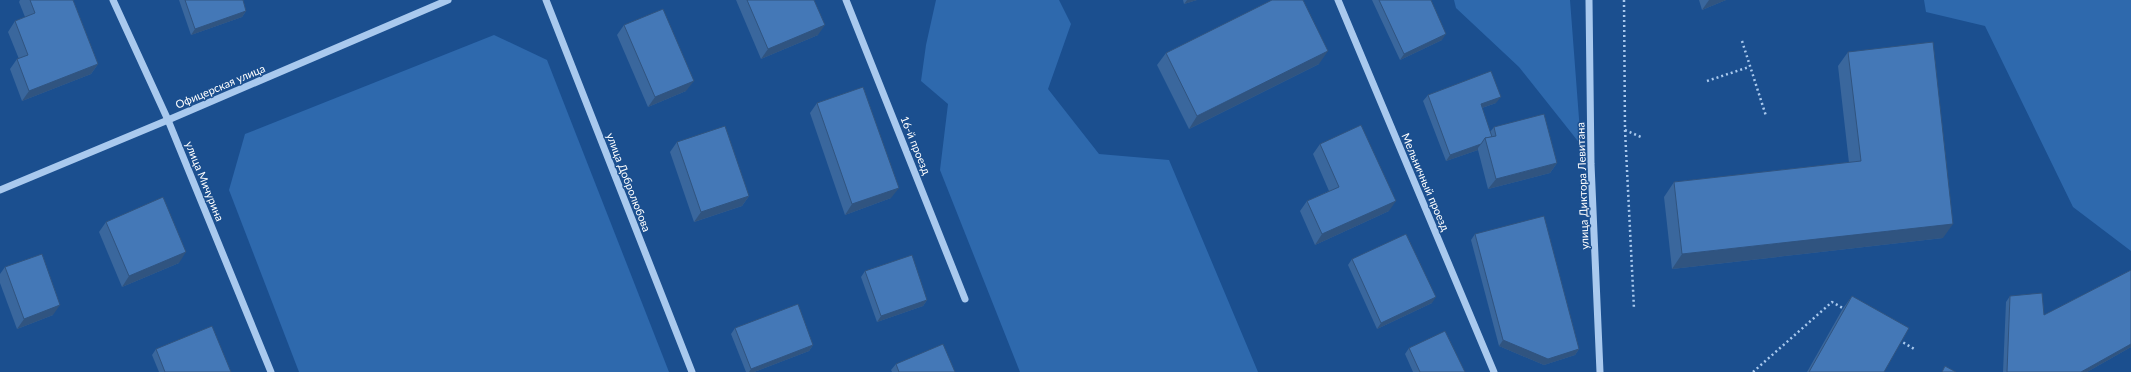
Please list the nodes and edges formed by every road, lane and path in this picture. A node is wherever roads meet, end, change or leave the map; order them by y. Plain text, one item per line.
1 (113, 0) edge
2 (448, 0) edge
3 (546, 0) edge
4 (846, 0) edge
5 (1338, 0) edge
6 (1589, 0) edge
7 (1624, 0) edge
8 (1742, 41) dead end
9 (1750, 67) junction
10 (1707, 81) dead end
11 (1766, 116) dead end
12 (168, 120) junction
13 (1625, 130) junction
14 (1641, 137) dead end
15 (0, 190) edge
16 (965, 299) dead end
17 (1634, 309) dead end
18 (1851, 313) edge
19 (1897, 339) edge
20 (1916, 350) dead end
21 (271, 372) edge
22 (692, 372) edge
23 (1494, 372) edge
24 (1600, 372) edge
25 (1753, 372) edge

1 - 12 street, улица Мичурина
2 - 12 street, Офицерская улица
3 - 22 street, улица Добролюбова
4 - 16 street, 16-й проезд
5 - 23 street, Мельничный проезд
6 - 24 street, улица Диктора Левитана
7 - 13 path
8 - 9 path
9 - 10 path
9 - 11 path
12 - 15 street, Офицерская улица
12 - 21 street, улица Мичурина
13 - 14 path
13 - 17 path
18 - 25 path
19 - 20 path

